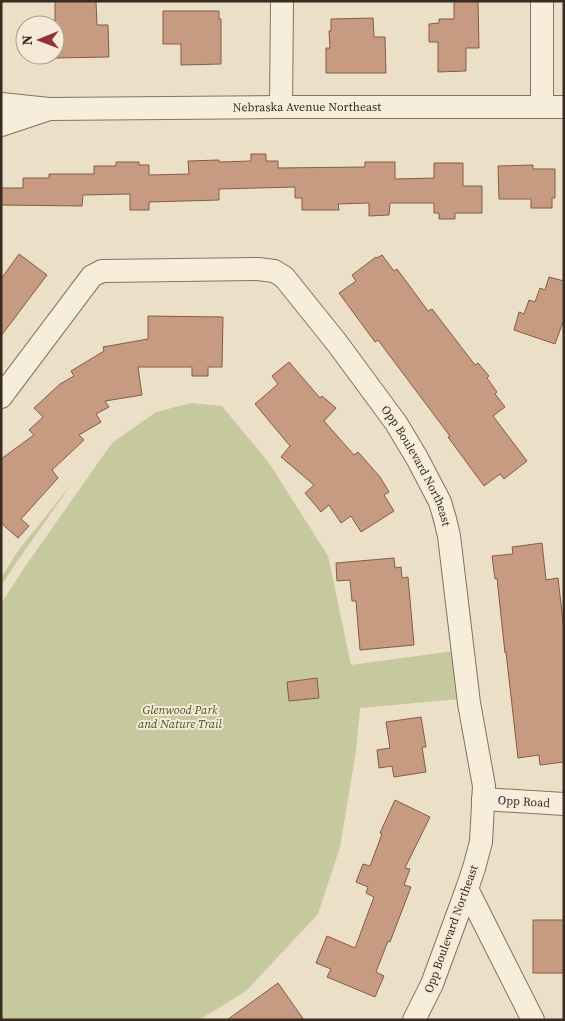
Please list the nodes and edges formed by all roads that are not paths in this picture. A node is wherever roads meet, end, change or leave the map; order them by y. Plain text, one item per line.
1 (282, 1) edge
2 (542, 1) edge
3 (1, 104) edge
4 (281, 107) junction
5 (553, 107) edge
6 (49, 109) junction
7 (1, 125) edge
8 (1, 397) edge
9 (484, 799) junction
10 (564, 804) edge
11 (467, 889) junction
12 (414, 1020) edge
13 (533, 1020) edge

1 - 4 street
2 - 5 street
3 - 6 street, Nebraska Avenue Northeast
4 - 5 street, Nebraska Avenue Northeast
4 - 6 street, Nebraska Avenue Northeast
6 - 7 street, Nebraska Avenue Northeast
8 - 9 street, Opp Boulevard Northeast
9 - 10 street, Opp Road
9 - 11 street, Opp Boulevard Northeast
11 - 12 street, Opp Boulevard Northeast
11 - 13 street

